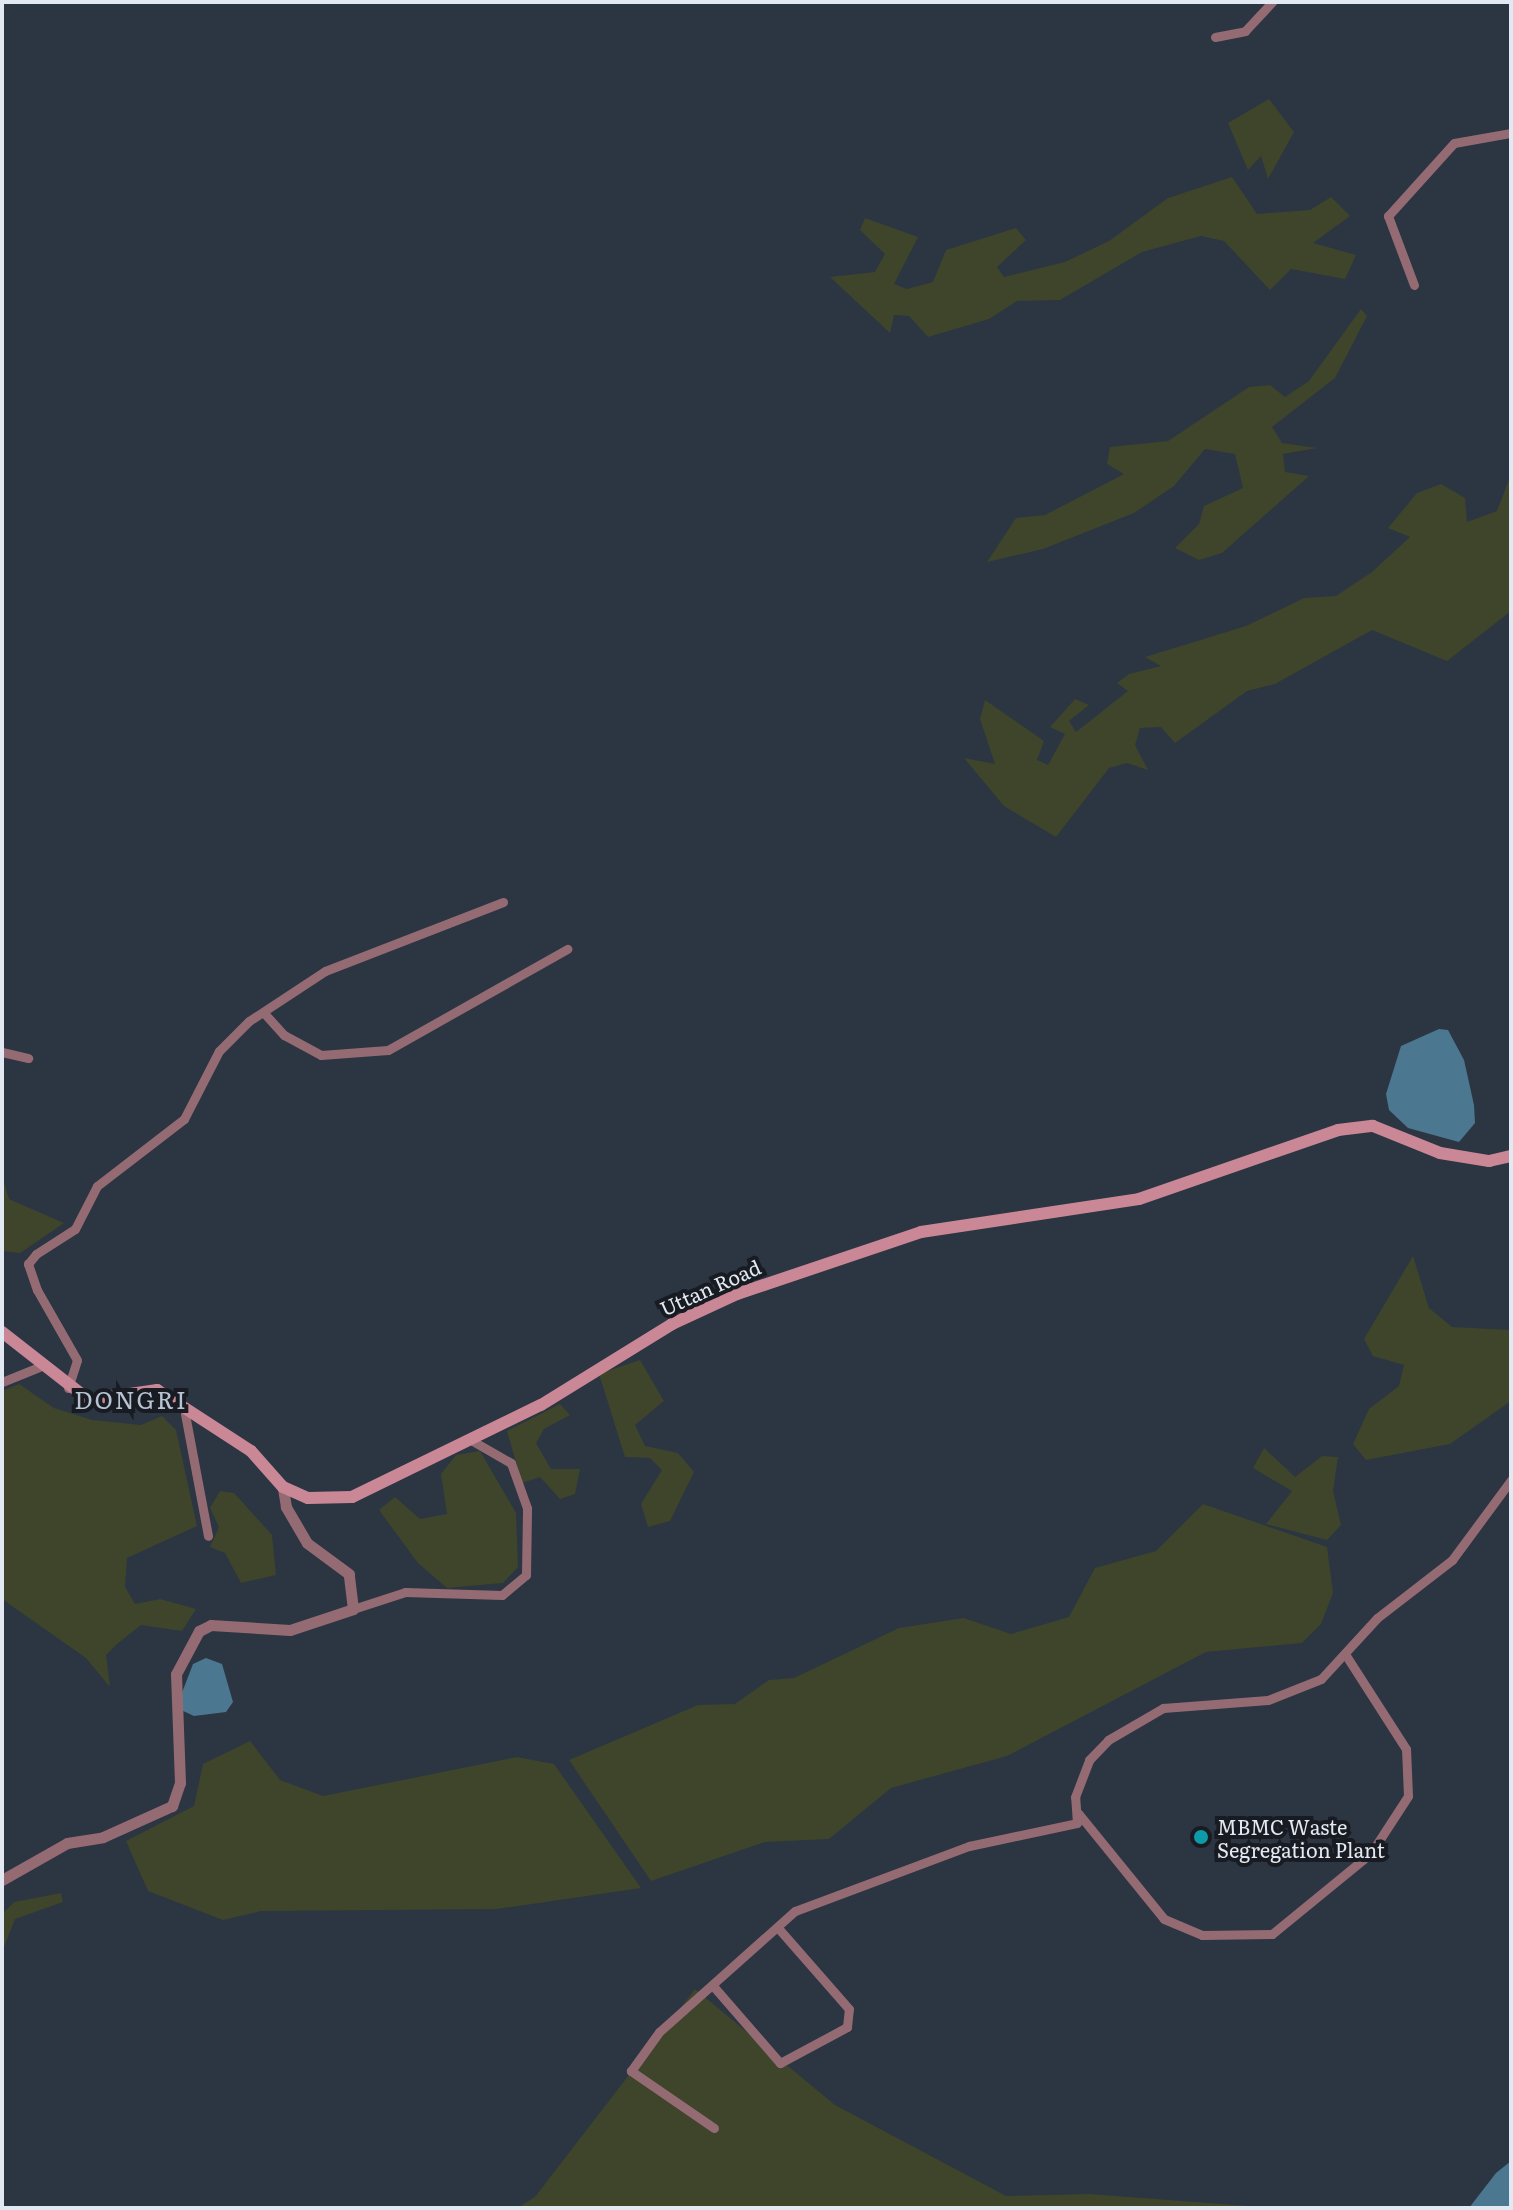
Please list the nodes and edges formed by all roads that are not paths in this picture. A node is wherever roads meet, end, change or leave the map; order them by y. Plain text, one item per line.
1 (1272, 2) edge
2 (1215, 37) dead end
3 (1511, 133) edge
4 (1414, 285) dead end
5 (503, 902) dead end
6 (567, 949) dead end
7 (264, 1013) junction
8 (2, 1052) edge
9 (28, 1058) dead end
10 (1511, 1156) edge
11 (2, 1332) edge
12 (39, 1367) junction
13 (2, 1382) edge
14 (68, 1388) junction
15 (185, 1414) junction
16 (471, 1440) junction
17 (1511, 1480) edge
18 (283, 1487) junction
19 (208, 1536) dead end
20 (353, 1609) junction
21 (1345, 1654) junction
22 (1076, 1806) junction
23 (2, 1880) edge
24 (778, 1928) junction
25 (714, 1987) junction
26 (714, 2128) dead end

1 - 2 street
3 - 4 street
5 - 7 street
6 - 7 street
7 - 14 street
8 - 9 street
10 - 16 main road, Uttan Road
11 - 12 main road
12 - 13 street
12 - 14 main road
14 - 15 main road
15 - 18 main road
15 - 19 street
16 - 18 main road, Uttan Road
16 - 20 street
17 - 21 street
18 - 20 street
20 - 23 street
21 - 22 street
21 - 22 street
22 - 24 street
24 - 25 street
24 - 25 street
25 - 26 street

